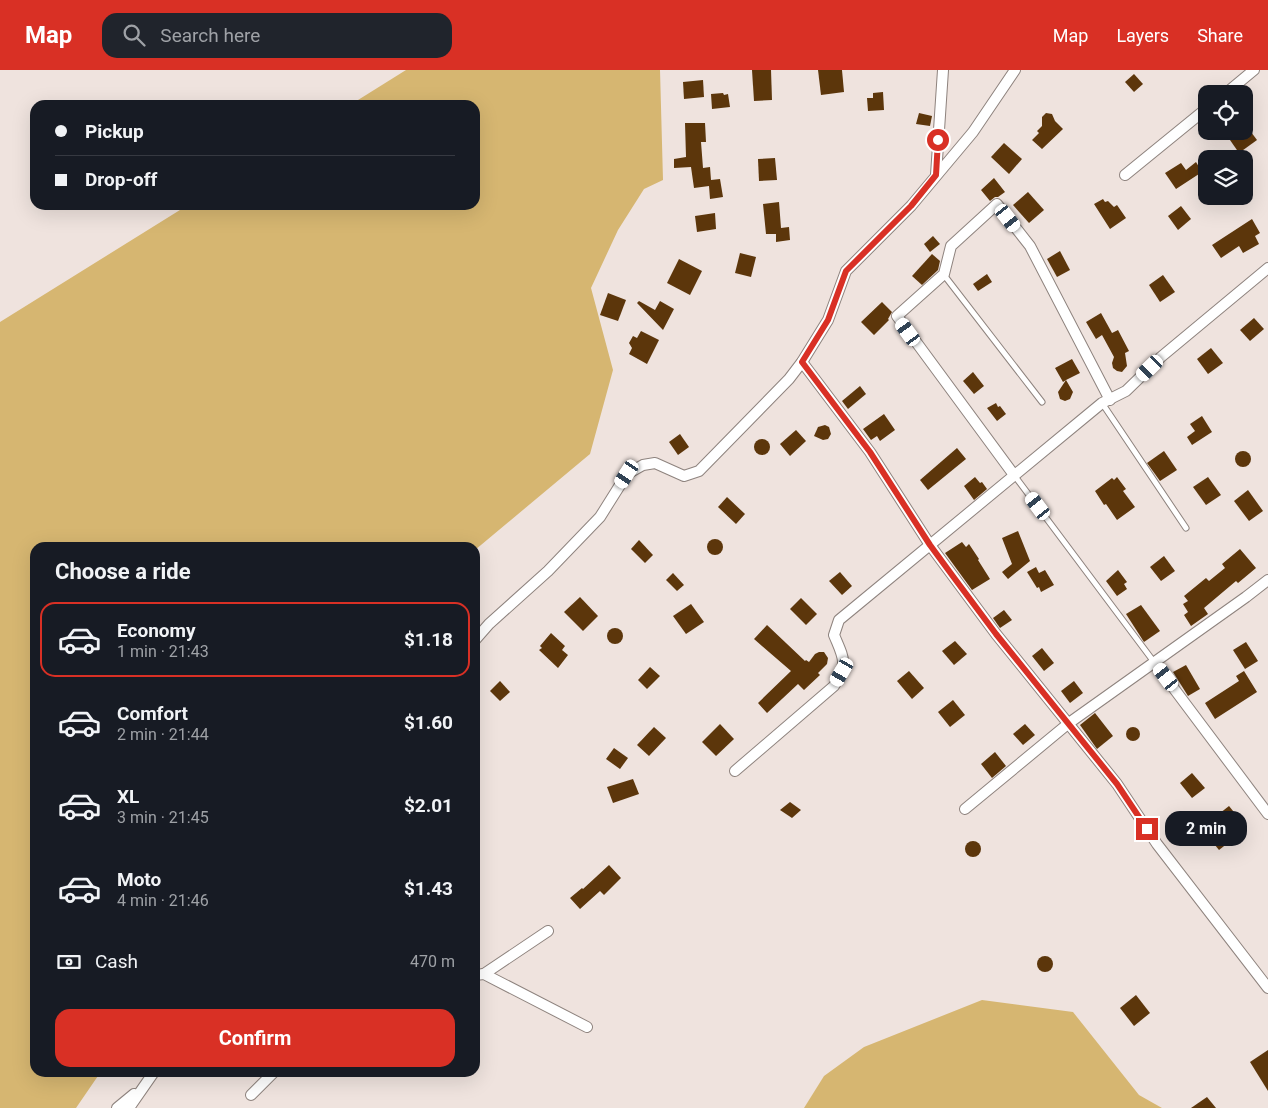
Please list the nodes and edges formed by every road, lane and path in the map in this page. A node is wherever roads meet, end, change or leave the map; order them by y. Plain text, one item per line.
1 (943, 70) edge
2 (1254, 70) edge
3 (1009, 72) edge
4 (1236, 85) edge
5 (1198, 116) edge
6 (936, 175) junction
7 (1125, 176) dead end
8 (1268, 268) edge
9 (944, 274) junction
10 (802, 362) junction
11 (1106, 401) junction
12 (1042, 402) dead end
13 (1014, 475) junction
14 (1186, 528) dead end
15 (930, 545) junction
16 (1268, 580) edge
17 (480, 634) edge
18 (1154, 662) junction
19 (1069, 723) junction
20 (735, 771) dead end
21 (965, 808) dead end
22 (1268, 814) edge
23 (548, 931) dead end
24 (480, 974) edge
25 (480, 975) edge
26 (1268, 988) edge
27 (587, 1027) dead end
28 (150, 1077) edge
29 (269, 1077) edge
30 (146, 1083) junction
31 (251, 1095) dead end
32 (117, 1108) edge
33 (129, 1108) edge

1 - 6 street
2 - 4 street
3 - 6 street
5 - 7 street
6 - 10 street
8 - 11 street
9 - 11 street
9 - 12 lane
9 - 13 street
10 - 15 street
10 - 17 street
11 - 13 street
11 - 14 lane
13 - 15 street
13 - 18 lane
15 - 19 street
15 - 20 street
16 - 18 street
18 - 19 street
18 - 22 street
19 - 21 street
19 - 26 street
23 - 24 street
25 - 27 street
28 - 30 street
29 - 31 street
30 - 32 street
30 - 33 street

